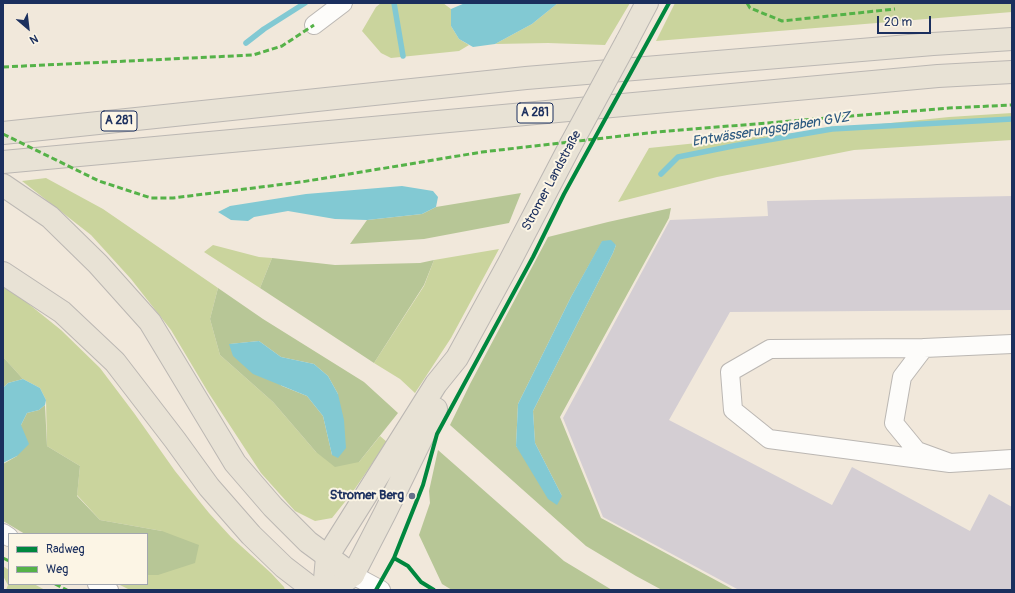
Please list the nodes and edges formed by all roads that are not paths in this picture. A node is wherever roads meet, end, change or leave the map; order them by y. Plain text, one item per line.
1 (343, 3) edge
2 (647, 3) edge
3 (314, 25) dead end
4 (1012, 39) edge
5 (1012, 72) edge
6 (10, 133) edge
7 (3, 162) edge
8 (3, 185) edge
9 (3, 273) edge
10 (1012, 344) edge
11 (924, 348) junction
12 (410, 443) junction
13 (1012, 459) edge
14 (950, 463) junction
15 (327, 557) junction
16 (353, 575) junction
17 (99, 585) edge
18 (109, 590) edge
19 (314, 590) edge
20 (324, 590) edge
21 (333, 590) edge
22 (381, 590) edge

1 - 3 street
2 - 12 main road, Stromer Landstraße, bridge
4 - 6 main road, A 281
5 - 7 main road, A 281
8 - 15 main road
9 - 19 main road
10 - 11 street
11 - 14 street
11 - 14 street
12 - 15 main road, Stromer Landstraße
12 - 16 main road, Stromer Landstraße
13 - 14 street
15 - 16 main road
15 - 20 main road, Stromer Landstraße
16 - 21 main road, Stromer Landstraße
16 - 22 street
17 - 18 street

